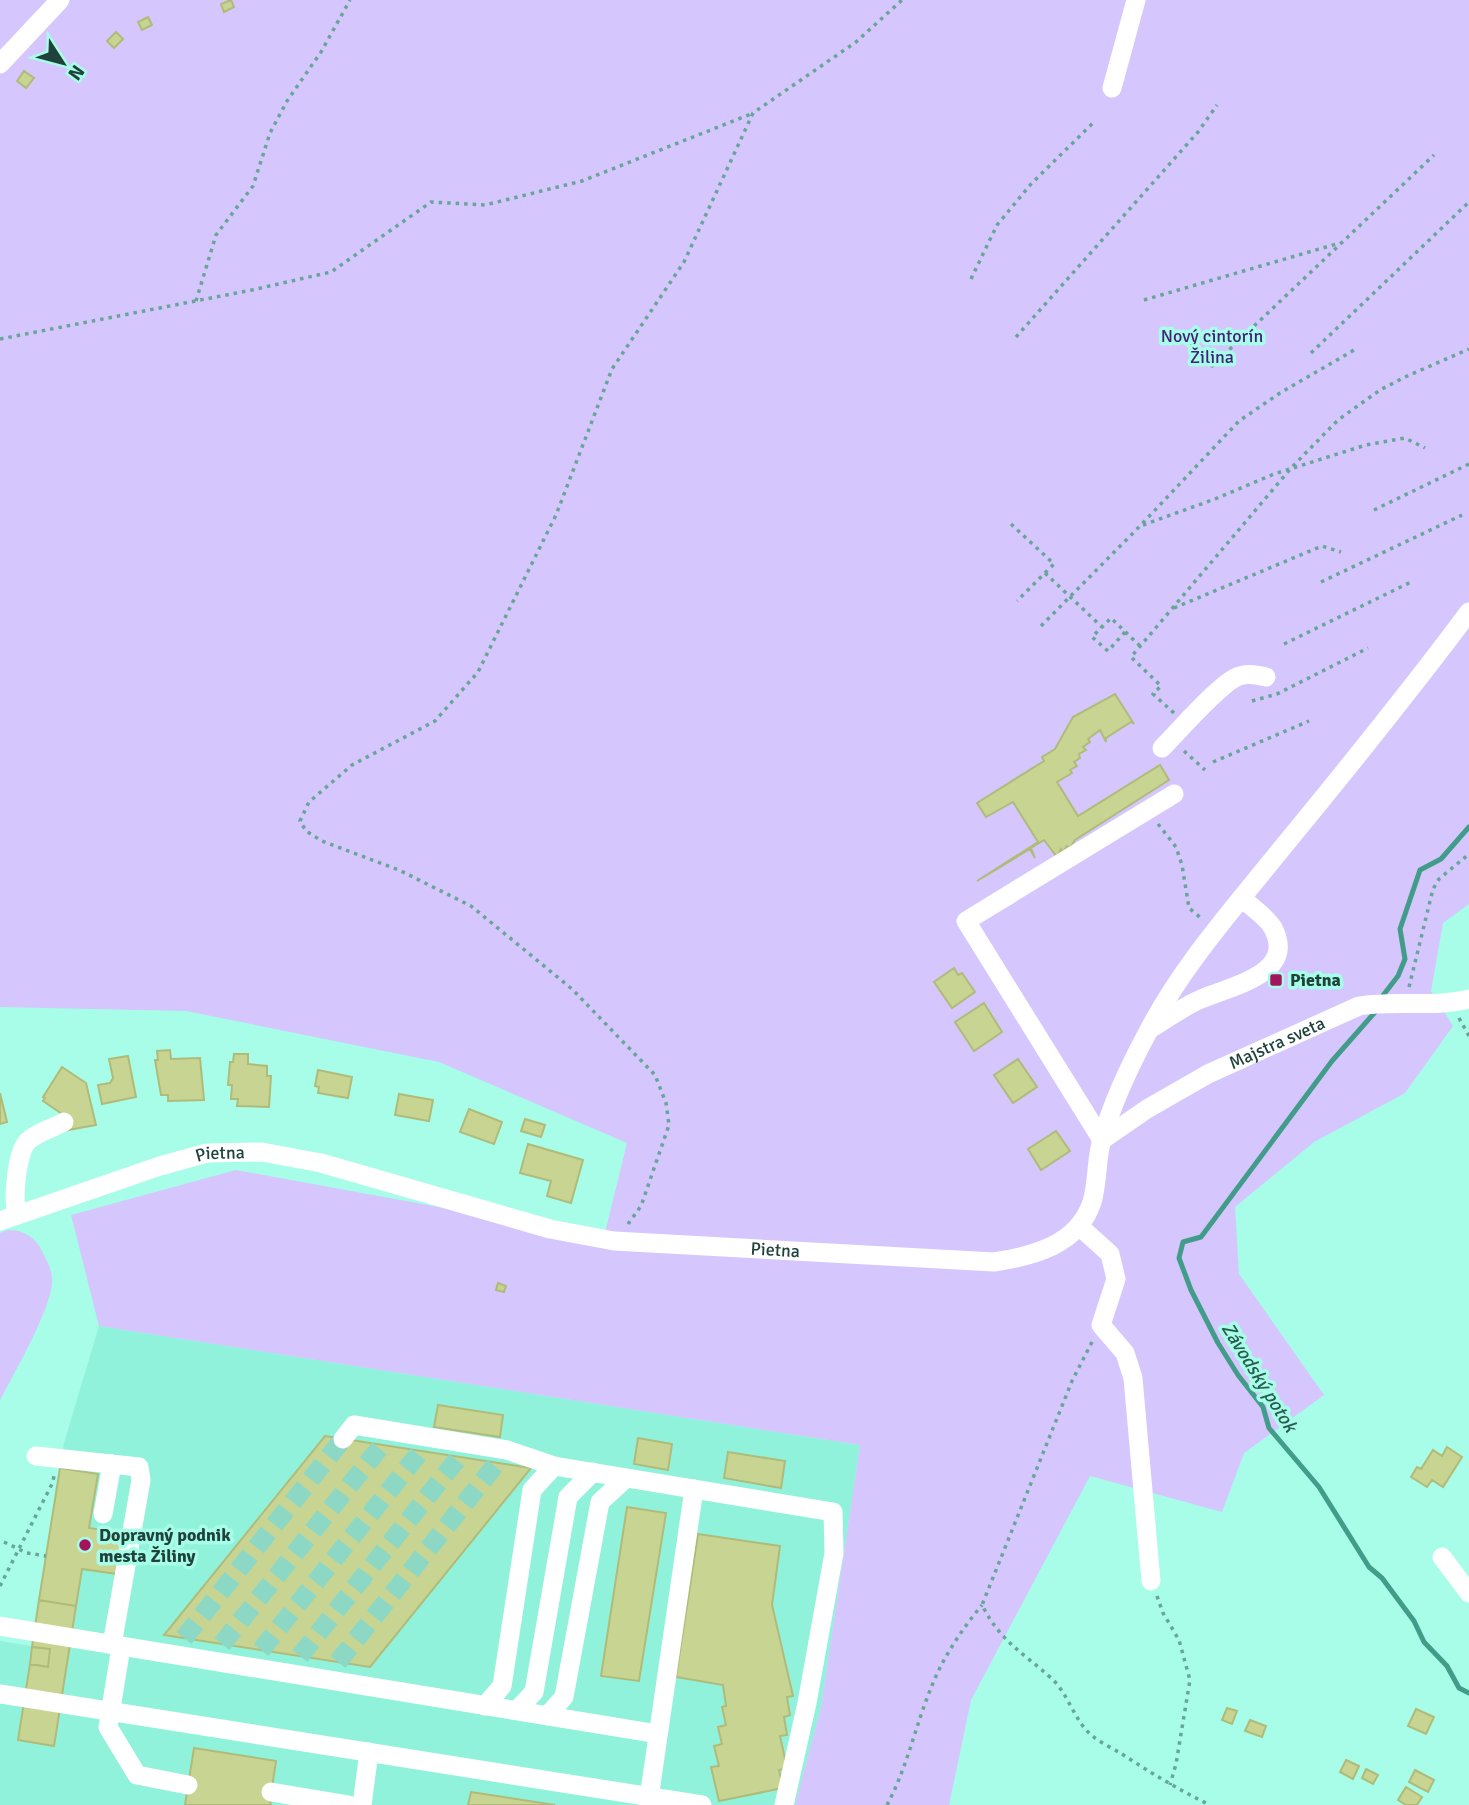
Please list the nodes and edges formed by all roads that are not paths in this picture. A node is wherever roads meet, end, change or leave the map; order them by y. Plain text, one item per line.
1 (60, 0) edge
2 (1136, 0) edge
3 (0, 64) edge
4 (1112, 88) dead end
5 (1469, 612) edge
6 (1266, 677) dead end
7 (1167, 743) road end
8 (1174, 794) dead end
9 (1242, 898) junction
10 (1469, 999) edge
11 (1149, 1029) junction
12 (64, 1122) dead end
13 (1102, 1140) junction
14 (8, 1218) edge
15 (1079, 1226) junction
16 (343, 1439) tunnel mouth
17 (46, 1456) road end
18 (112, 1464) junction
19 (554, 1466) junction
20 (593, 1472) junction
21 (626, 1478) junction
22 (694, 1489) junction
23 (103, 1514) dead end
24 (1442, 1557) dead end
25 (1151, 1581) road end
26 (1469, 1594) edge
27 (0, 1626) edge
28 (184, 1638) tunnel mouth
29 (222, 1644) tunnel mouth
30 (117, 1646) junction
31 (261, 1650) tunnel mouth
32 (172, 1654) junction
33 (300, 1656) tunnel mouth
34 (209, 1660) junction
35 (338, 1662) tunnel mouth
36 (247, 1667) junction
37 (286, 1673) junction
38 (324, 1680) junction
39 (0, 1694) edge
40 (485, 1706) junction
41 (517, 1710) junction
42 (110, 1711) junction
43 (547, 1716) junction
44 (658, 1734) junction
45 (369, 1752) junction
46 (188, 1786) dead end
47 (271, 1792) dead end
48 (648, 1801) edge
49 (349, 1805) edge
50 (362, 1805) edge
51 (702, 1805) edge
52 (783, 1805) edge

1 - 3 street
2 - 4 street
5 - 9 street
6 - 7 street
8 - 13 street
9 - 11 street
9 - 11 street
10 - 13 street, Majstra sveta
11 - 13 street
12 - 14 street
13 - 15 street
14 - 15 street, Pietna
15 - 25 street
16 - 19 street
17 - 18 street
18 - 23 street
18 - 30 street
19 - 20 street
19 - 40 street
20 - 21 street
20 - 41 street
21 - 22 street
21 - 43 street
22 - 44 street
22 - 52 street
24 - 26 street
27 - 30 street
28 - 32 street
29 - 34 street
30 - 32 street
30 - 42 street
31 - 36 street
32 - 34 street
33 - 37 street
34 - 36 street
35 - 38 street
36 - 37 street
37 - 38 street
38 - 40 street
39 - 42 street
40 - 41 street
41 - 43 street
42 - 45 street
42 - 46 street
43 - 44 street
44 - 48 street
45 - 48 street
45 - 50 street
47 - 49 street
48 - 51 street

